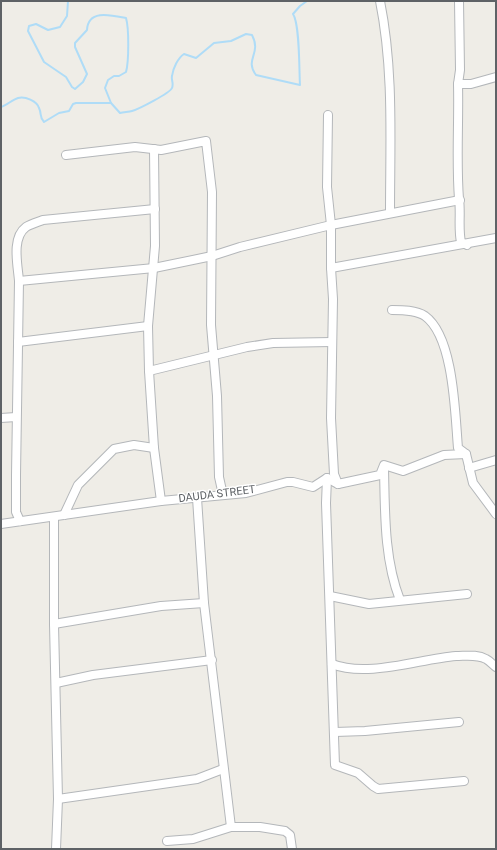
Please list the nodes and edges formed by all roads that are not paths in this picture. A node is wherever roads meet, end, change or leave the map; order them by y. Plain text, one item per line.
1 (380, 1) edge
2 (459, 1) edge
3 (496, 77) edge
4 (458, 84) junction
5 (328, 115) dead end
6 (154, 149) junction
7 (66, 155) dead end
8 (460, 200) junction
9 (155, 210) junction
10 (390, 213) junction
11 (331, 225) junction
12 (496, 238) edge
13 (467, 244) junction
14 (212, 256) junction
15 (154, 268) junction
16 (331, 268) junction
17 (19, 281) junction
18 (392, 310) dead end
19 (148, 326) junction
20 (18, 342) junction
21 (332, 342) junction
22 (213, 355) junction
23 (149, 371) junction
24 (16, 417) junction
25 (1, 418) edge
26 (154, 448) junction
27 (466, 454) junction
28 (496, 460) edge
29 (384, 465) junction
30 (469, 468) junction
31 (327, 478) junction
32 (338, 484) junction
33 (223, 495) junction
34 (197, 498) junction
35 (160, 501) junction
36 (496, 514) edge
37 (64, 515) junction
38 (54, 517) junction
39 (20, 521) junction
40 (1, 524) edge
41 (467, 594) dead end
42 (330, 596) junction
43 (400, 600) junction
44 (204, 603) junction
45 (54, 624) junction
46 (212, 660) junction
47 (332, 664) junction
48 (496, 667) edge
49 (56, 683) junction
50 (459, 722) dead end
51 (335, 732) junction
52 (223, 769) junction
53 (464, 781) dead end
54 (58, 799) junction
55 (231, 827) junction
56 (167, 841) dead end
57 (56, 849) edge
58 (292, 849) edge

1 - 10 street
2 - 4 street
3 - 4 street
4 - 8 street
5 - 11 street
6 - 7 street
6 - 9 street
6 - 14 street
8 - 10 street
8 - 13 street
9 - 15 street
9 - 17 street
10 - 11 street
11 - 14 street
11 - 16 street
12 - 13 street
13 - 16 street
14 - 15 street
14 - 22 street
15 - 17 street
15 - 19 street
16 - 21 street
17 - 20 street
18 - 27 street
19 - 20 street
19 - 23 street
20 - 24 street
21 - 22 street
21 - 32 street
22 - 23 street
22 - 33 street
23 - 26 street
24 - 25 street
24 - 39 street
26 - 35 street
26 - 37 street
27 - 29 street
27 - 30 street
28 - 30 street
29 - 32 street
29 - 43 street
30 - 36 street
31 - 32 street
31 - 33 street, DAUDA STREET
31 - 42 street
33 - 34 street, DAUDA STREET
34 - 35 street, DAUDA STREET
34 - 44 street
35 - 37 street, DAUDA STREET
37 - 38 street, DAUDA STREET
38 - 39 street, DAUDA STREET
38 - 45 street
39 - 40 street, DAUDA STREET
41 - 43 street
42 - 43 street
42 - 47 street
44 - 45 street
44 - 46 street
45 - 49 street
46 - 49 street
46 - 52 street
47 - 48 street
47 - 51 street
49 - 54 street
50 - 51 street
51 - 53 street
52 - 54 street
52 - 55 street
54 - 57 street
55 - 56 street
55 - 58 street

